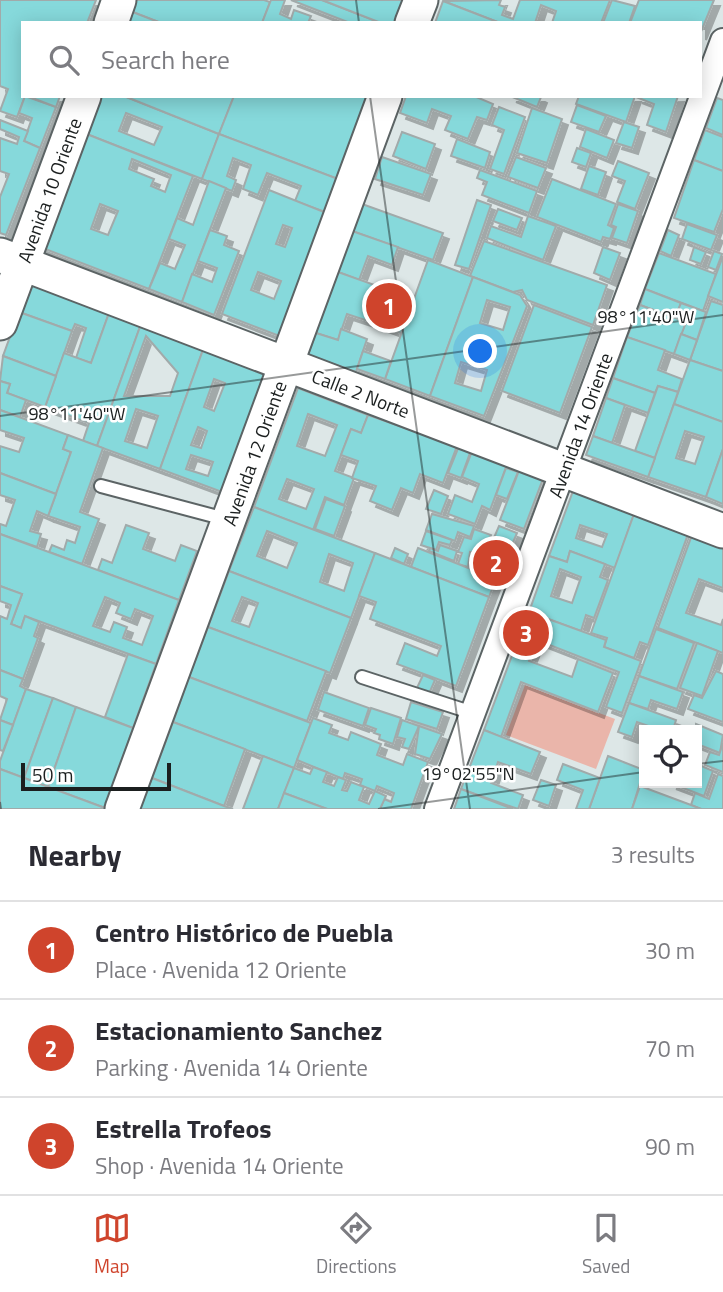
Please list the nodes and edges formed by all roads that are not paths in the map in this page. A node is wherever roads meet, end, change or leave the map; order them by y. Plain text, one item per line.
1 (119, 0) edge
2 (421, 0) edge
3 (112, 21) edge
4 (413, 21) edge
5 (723, 41) edge
6 (717, 78) edge
7 (83, 98) edge
8 (384, 98) edge
9 (11, 259) edge
10 (0, 324) edge
11 (287, 365) junction
12 (564, 470) junction
13 (101, 486) dead end
14 (229, 520) junction
15 (723, 531) edge
16 (362, 677) dead end
17 (473, 713) junction
18 (122, 809) edge
19 (437, 809) edge

1 - 3 main road
2 - 4 main road
5 - 6 street, Avenida 14 Oriente
6 - 12 street, Avenida 14 Oriente
7 - 9 main road, Avenida 10 Oriente
8 - 11 main road, Avenida 12 Oriente
9 - 10 main road, Avenida 10 Oriente
9 - 11 main road, Calle 2 Norte
11 - 12 main road, Calle 2 Norte
11 - 14 main road, Avenida 12 Oriente
12 - 15 main road, Calle 2 Norte
12 - 17 street, Avenida 14 Oriente
13 - 14 lane
14 - 18 main road, Avenida 12 Oriente
16 - 17 lane
17 - 19 street, Avenida 14 Oriente

